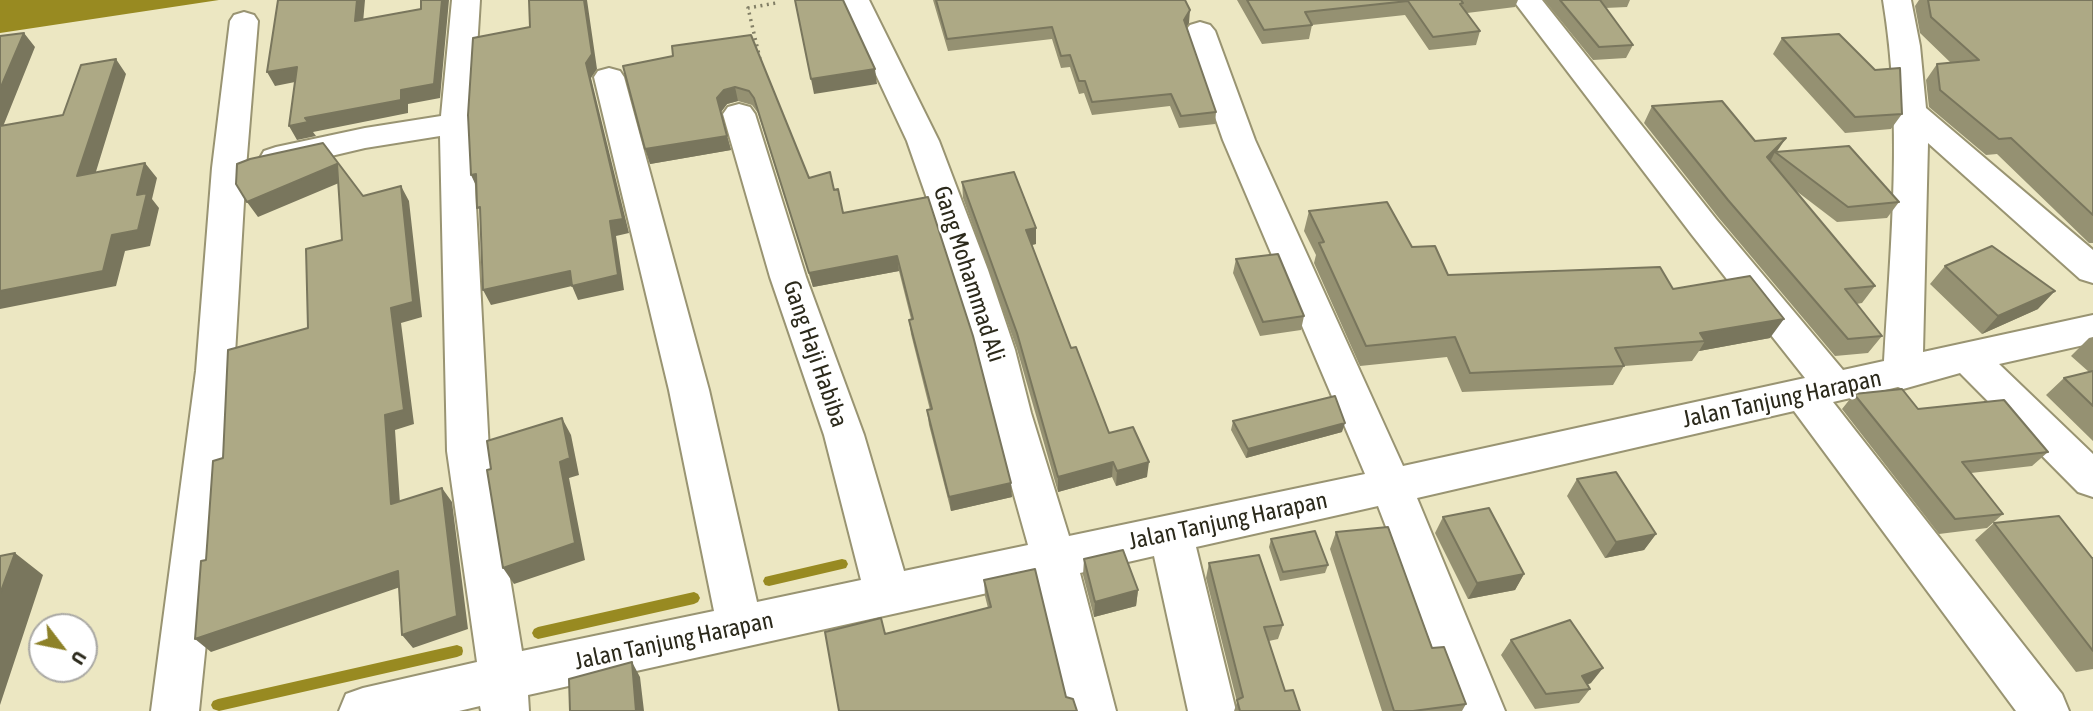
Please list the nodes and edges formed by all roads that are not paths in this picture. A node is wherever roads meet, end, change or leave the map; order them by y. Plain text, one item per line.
1 (466, 0) edge
2 (855, 0) edge
3 (1527, 0) edge
4 (1897, 0) edge
5 (244, 21) dead end
6 (1200, 32) dead end
7 (609, 77) dead end
8 (1911, 111) junction
9 (739, 114) dead end
10 (456, 124) junction
11 (229, 168) junction
12 (2093, 270) edge
13 (2093, 329) edge
14 (1968, 358) junction
15 (1903, 374) junction
16 (1818, 389) junction
17 (2093, 480) edge
18 (1391, 486) junction
19 (1171, 533) junction
20 (1054, 559) junction
21 (888, 595) junction
22 (740, 627) junction
23 (504, 694) edge
24 (174, 711) edge
25 (363, 711) edge
26 (1092, 711) edge
27 (1212, 711) edge
28 (1481, 711) edge
29 (2045, 711) edge

1 - 10 street
2 - 20 street, Gang Mohammad Ali
3 - 16 street
4 - 8 street
5 - 11 street
6 - 18 street
7 - 22 street
8 - 12 street
8 - 15 street
9 - 21 street, Gang Haji Habiba
10 - 11 street
10 - 23 street
11 - 24 street
13 - 14 street, Jalan Tanjung Harapan
14 - 15 street, Jalan Tanjung Harapan
14 - 17 street
15 - 16 street, Jalan Tanjung Harapan
16 - 18 street, Jalan Tanjung Harapan
16 - 29 street
18 - 19 street, Jalan Tanjung Harapan
18 - 28 street
19 - 20 street, Jalan Tanjung Harapan
19 - 27 street
20 - 21 street, Jalan Tanjung Harapan
20 - 26 street, Gang Mohammad Ali
21 - 22 street, Jalan Tanjung Harapan
22 - 23 street, Jalan Tanjung Harapan
23 - 25 street, Jalan Tanjung Harapan

